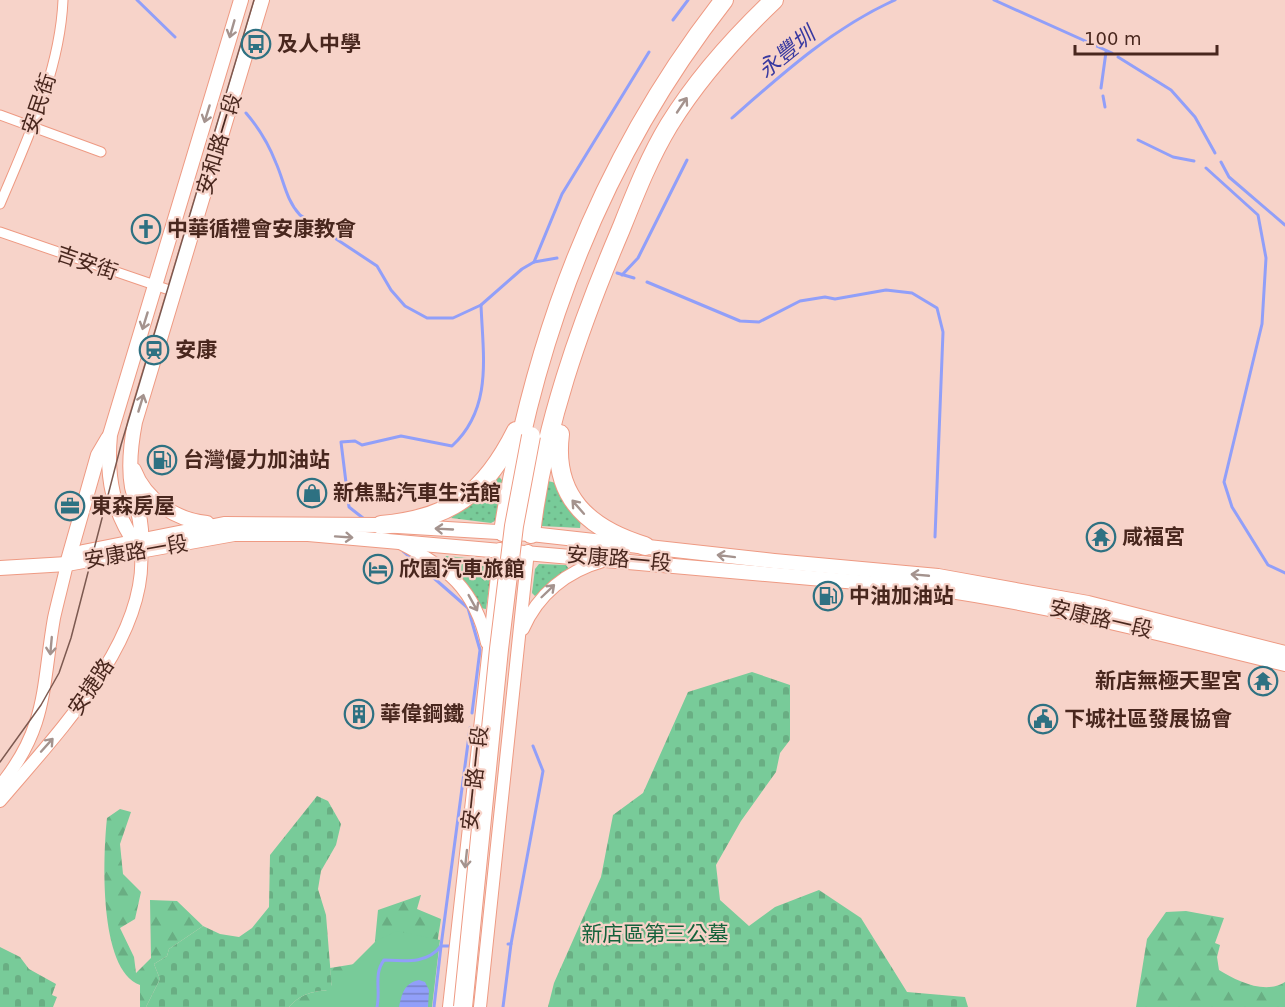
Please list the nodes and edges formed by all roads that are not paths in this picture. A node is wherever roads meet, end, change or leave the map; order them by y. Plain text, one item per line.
1 (63, 0) edge
2 (240, 0) edge
3 (262, 0) edge
4 (724, 0) edge
5 (774, 0) edge
6 (648, 111) junction
7 (0, 115) edge
8 (32, 126) junction
9 (668, 126) junction
10 (101, 153) dead end
11 (0, 204) edge
12 (0, 232) edge
13 (155, 286) junction
14 (175, 292) junction
15 (569, 367) junction
16 (528, 402) junction
17 (110, 435) junction
18 (535, 436) junction
19 (130, 460) junction
20 (224, 524) junction
21 (381, 525) junction
22 (501, 540) junction
23 (396, 541) junction
24 (530, 543) junction
25 (138, 544) junction
26 (645, 546) junction
27 (612, 559) junction
28 (67, 564) junction
29 (0, 568) edge
30 (518, 641) junction
31 (489, 652) junction
32 (1285, 653) edge
33 (1285, 664) edge
34 (482, 721) junction
35 (509, 724) junction
36 (4, 787) edge
37 (0, 801) edge
38 (450, 1007) edge
39 (463, 1007) edge
40 (472, 1007) edge
41 (480, 1007) edge

1 - 8 street, 安民街
2 -> 13 main road, 安和路一段
3 - 14 main road, 安和路一段
4 - 6 highway
9 -> 5 highway
6 - 16 highway
6 - 18 highway
7 - 8 street
8 - 10 street
8 - 11 street, 安民街
9 - 15 highway
9 - 18 highway
12 - 13 street, 吉安街
13 - 14 street, 吉安街
13 -> 17 main road, 安和路一段
19 -> 14 main road, 安和路一段
15 - 24 highway
26 -> 15 highway
16 - 21 highway
16 - 22 highway
17 - 25 main road, 安和路一段
17 - 28 main road, 安和路一段
18 - 39 highway, bridge
18 - 40 highway
19 - 20 main road
19 - 25 main road, 安和路一段
20 - 21 main road, 安康路一段
20 - 25 main road, 安康路一段
22 -> 21 main road, 安康路一段
22 - 23 main road, 安康路一段
22 - 24 main road, 安康路一段
22 - 31 street, 安一路一段
25 -> 23 main road, 安康路一段
23 -> 31 street
24 - 26 main road, 安康路一段
24 - 27 main road, 安康路一段
24 - 30 street, 安一路一段
25 - 28 main road, 安康路一段
36 -> 25 street, 安捷路
32 -> 26 main road, 安康路一段
30 -> 27 street
27 - 33 main road, 安康路一段
28 - 29 main road
28 -> 36 street, 安捷路
30 - 35 street, 安一路一段
31 - 34 street, 安一路一段
34 - 35 street
34 -> 38 street, 安一路一段
35 - 41 street, 安一路一段
36 - 37 street, 安捷路

